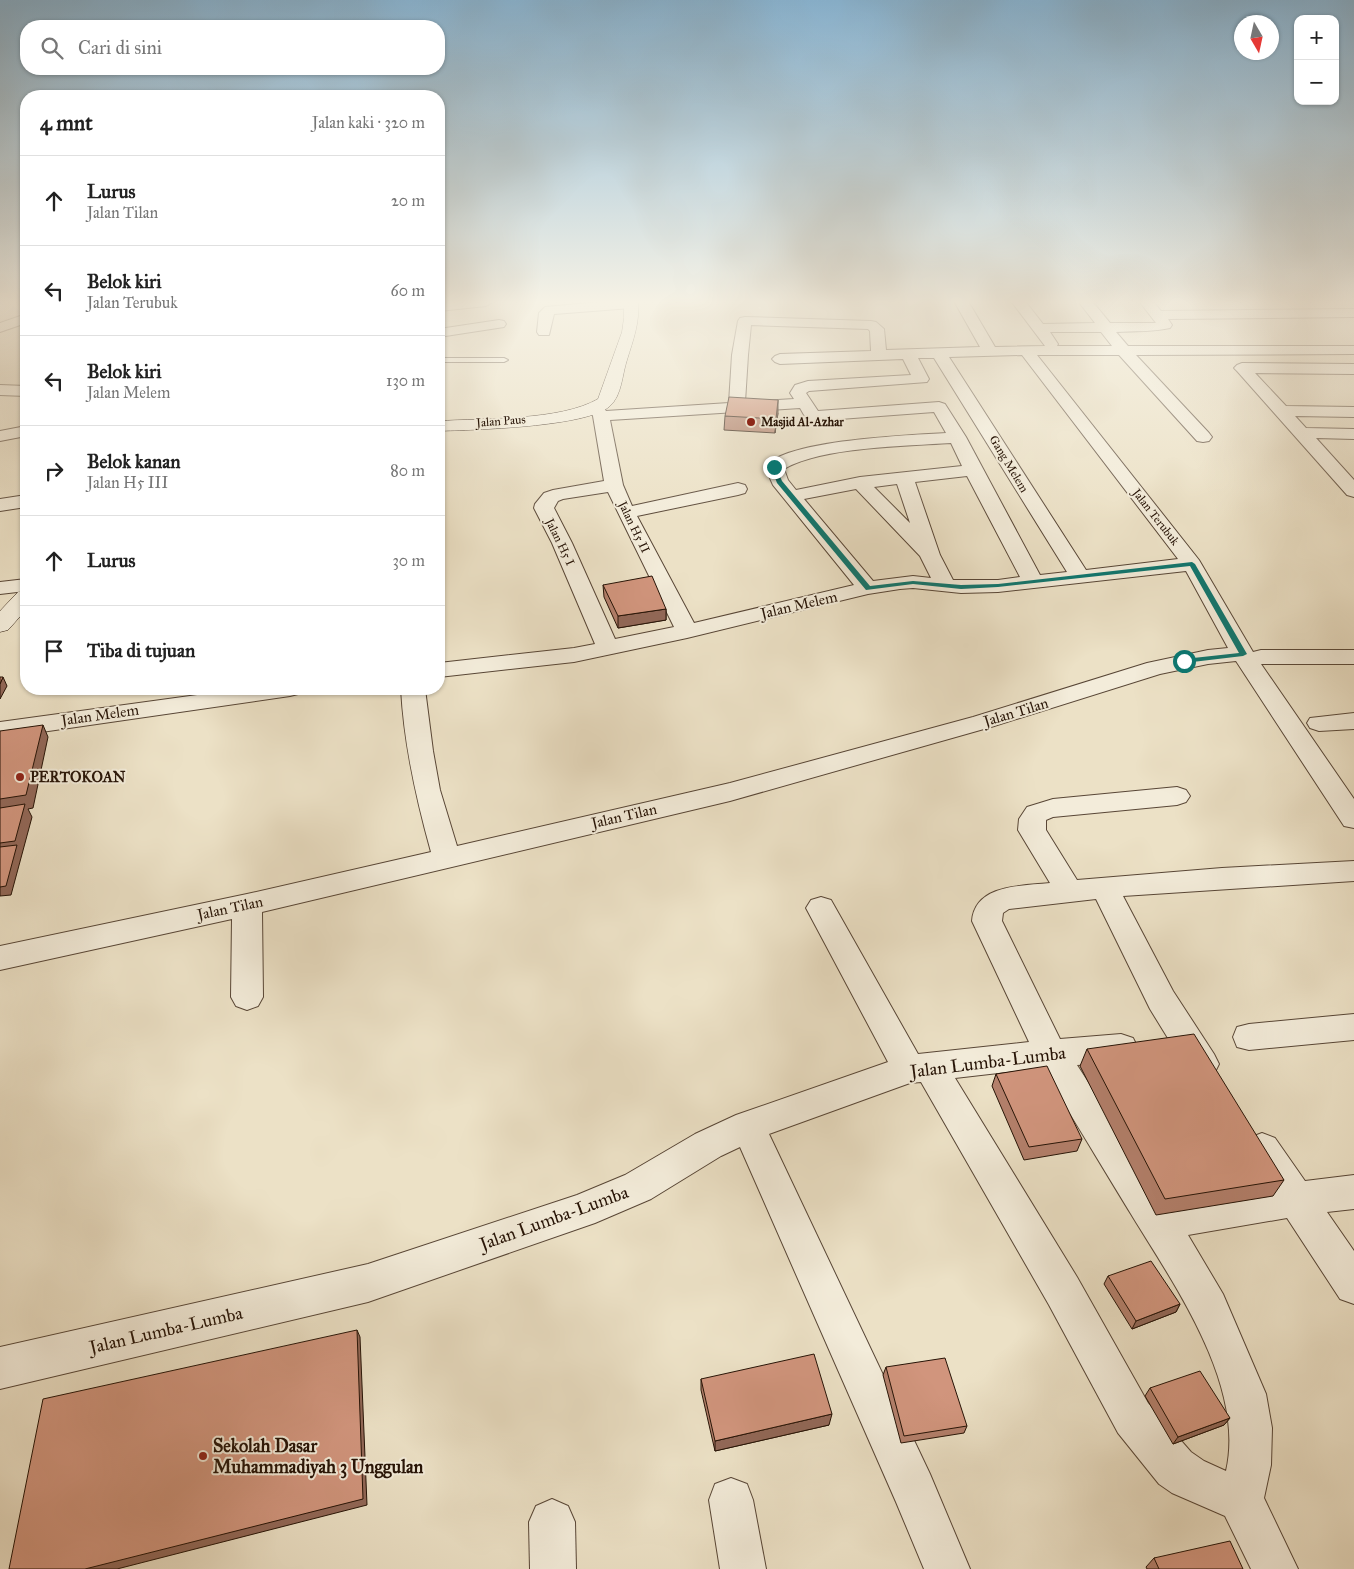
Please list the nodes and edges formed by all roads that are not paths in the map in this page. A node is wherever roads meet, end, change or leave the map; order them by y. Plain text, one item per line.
1 (615, 374) edge
2 (740, 374) edge
3 (919, 374) edge
4 (953, 374) edge
5 (1045, 374) edge
6 (1146, 374) edge
7 (1248, 374) edge
8 (921, 379) junction
9 (0, 390) edge
10 (20, 391) edge
11 (939, 407) junction
12 (737, 408) junction
13 (808, 409) junction
14 (598, 412) junction
15 (1282, 412) junction
16 (1354, 412) edge
17 (445, 426) edge
18 (20, 432) edge
19 (1303, 434) junction
20 (1354, 434) edge
21 (0, 436) edge
22 (1203, 436) dead end
23 (958, 437) junction
24 (833, 448) junction
25 (1331, 464) junction
26 (1354, 464) edge
27 (973, 470) junction
28 (904, 477) junction
29 (860, 483) junction
30 (614, 485) junction
31 (738, 489) dead end
32 (1354, 491) edge
33 (792, 496) junction
34 (20, 502) edge
35 (0, 505) edge
36 (626, 513) junction
37 (930, 555) junction
38 (1192, 564) junction
39 (1079, 576) junction
40 (1033, 581) junction
41 (20, 586) edge
42 (944, 586) junction
43 (0, 588) edge
44 (868, 588) junction
45 (20, 603) edge
46 (0, 625) edge
47 (687, 631) junction
48 (608, 648) junction
49 (1252, 656) junction
50 (1354, 656) edge
51 (445, 669) edge
52 (248, 695) edge
53 (414, 695) edge
54 (1354, 721) edge
55 (1319, 723) dead end
56 (0, 730) edge
57 (1177, 796) dead end
58 (1354, 819) edge
59 (446, 857) junction
60 (1354, 871) edge
61 (1105, 888) junction
62 (1069, 891) junction
63 (247, 905) junction
64 (821, 908) dead end
65 (0, 958) edge
66 (247, 997) dead end
67 (1354, 1027) edge
68 (1249, 1036) dead end
69 (1187, 1043) junction
70 (1051, 1053) junction
71 (919, 1068) junction
72 (1220, 1090) edge
73 (1242, 1121) edge
74 (748, 1126) junction
75 (1354, 1192) edge
76 (1297, 1199) junction
77 (1157, 1222) junction
78 (1354, 1285) edge
79 (0, 1368) edge
80 (731, 1500) dead end
81 (1241, 1500) junction
82 (552, 1522) dead end
83 (553, 1569) edge
84 (743, 1569) edge
85 (947, 1569) edge
86 (1275, 1569) edge

1 - 14 main road
2 - 12 street
3 - 8 street
4 - 39 street, Gang Melem
5 - 38 street, Jalan Terubuk
6 - 22 street
7 - 15 street
8 - 11 street
8 - 13 street
9 - 10 street
11 - 13 street
11 - 23 street
12 - 13 street
12 - 14 street
13 - 24 street
14 - 17 main road, Jalan Paus
14 - 30 street, Jalan H5 II
15 - 16 street
15 - 19 street
18 - 21 street
19 - 20 street
19 - 25 street
23 - 24 street
23 - 27 street
24 - 33 street
25 - 26 street
25 - 32 street
27 - 28 street
27 - 40 street
28 - 29 street
28 - 37 street
29 - 33 street
29 - 37 street
30 - 36 street, Jalan H5 II
30 - 48 street, Jalan H5 I
31 - 36 street
33 - 44 street
34 - 35 street
36 - 47 street, Jalan H5 II
37 - 42 street
38 - 39 street, Jalan Melem
38 - 49 street, Jalan Terubuk
39 - 40 street, Jalan Melem
40 - 42 street, Jalan Melem
41 - 43 street
42 - 44 street, Jalan Melem
44 - 47 street, Jalan Melem
45 - 46 main road
47 - 48 street, Jalan Melem
48 - 51 street, Jalan Melem
49 - 50 street, Jalan Tilan
49 - 58 street, Jalan Terubuk
49 - 59 street, Jalan Tilan
52 - 56 street, Jalan Melem
53 - 59 street
54 - 55 street
57 - 62 street
59 - 63 street, Jalan Tilan
60 - 61 street
61 - 62 street
61 - 69 street
62 - 70 street
63 - 65 street, Jalan Tilan
63 - 66 street
64 - 71 street
67 - 68 street
69 - 70 street, Jalan Lumba-Lumba
69 - 72 street
70 - 71 street, Jalan Lumba-Lumba
70 - 77 street
71 - 74 street, Jalan Lumba-Lumba
71 - 81 street
73 - 76 street
74 - 79 street, Jalan Lumba-Lumba
74 - 85 street
75 - 76 street
76 - 77 street
76 - 78 street
77 - 81 street
80 - 84 street
81 - 86 street
82 - 83 street

